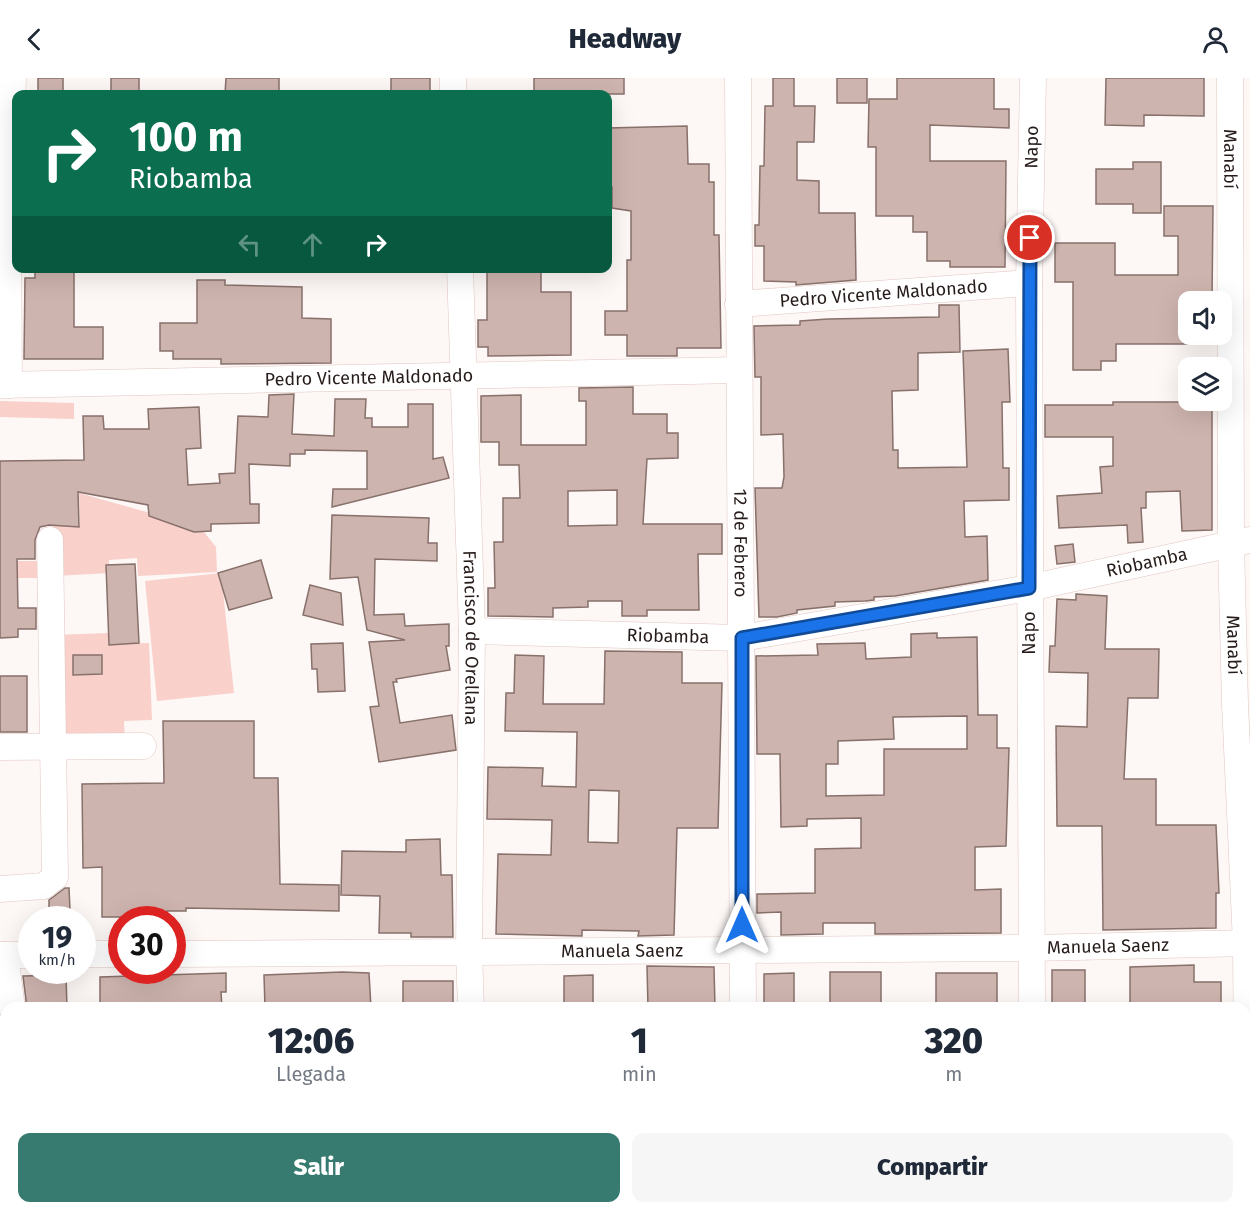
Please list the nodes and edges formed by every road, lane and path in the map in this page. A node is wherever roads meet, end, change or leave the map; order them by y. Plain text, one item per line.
1 (738, 78) edge
2 (1033, 78) edge
3 (1230, 78) edge
4 (12, 105) edge
5 (8, 214) edge
6 (460, 273) edge
7 (1029, 283) junction
8 (738, 304) junction
9 (738, 370) junction
10 (465, 375) junction
11 (4, 385) edge
12 (50, 540) dead end
13 (1240, 542) edge
14 (1029, 588) junction
15 (472, 631) junction
16 (742, 638) junction
17 (1242, 703) edge
18 (143, 746) dead end
19 (0, 747) edge
20 (54, 748) junction
21 (0, 890) edge
22 (1248, 943) edge
23 (1032, 948) junction
24 (742, 949) junction
25 (469, 952) junction
26 (186, 954) edge
27 (3, 955) edge
28 (11, 1002) edge
29 (471, 1002) edge
30 (743, 1002) edge
31 (1032, 1002) edge
32 (1248, 1002) edge

1 - 8 street, 12 de Febrero
2 - 7 street, Napo
3 - 13 street, Manabí
4 - 5 street
5 - 11 street
6 - 10 street, Francisco de Orellana
7 - 8 street, Pedro Vicente Maldonado
7 - 14 street, Napo
8 - 9 street, 12 de Febrero
9 - 10 street, Pedro Vicente Maldonado
9 - 16 street, 12 de Febrero
10 - 11 street, Pedro Vicente Maldonado
10 - 15 street, Francisco de Orellana
12 - 20 street
13 - 14 street, Riobamba
13 - 17 street, Manabí
14 - 16 street, Riobamba
14 - 23 street, Napo
15 - 16 street, Riobamba
15 - 25 street, Francisco de Orellana
16 - 24 street, 12 de Febrero
17 - 22 street, Manabí
18 - 20 street
19 - 20 street
20 - 21 street
22 - 23 street, Manuela Saenz
22 - 32 street, Manabí
23 - 24 street, Manuela Saenz
23 - 31 street, Napo
24 - 25 street, Manuela Saenz
24 - 30 street, 12 de Febrero
25 - 26 street, Manuela Saenz
25 - 29 street, Francisco de Orellana
27 - 28 street

